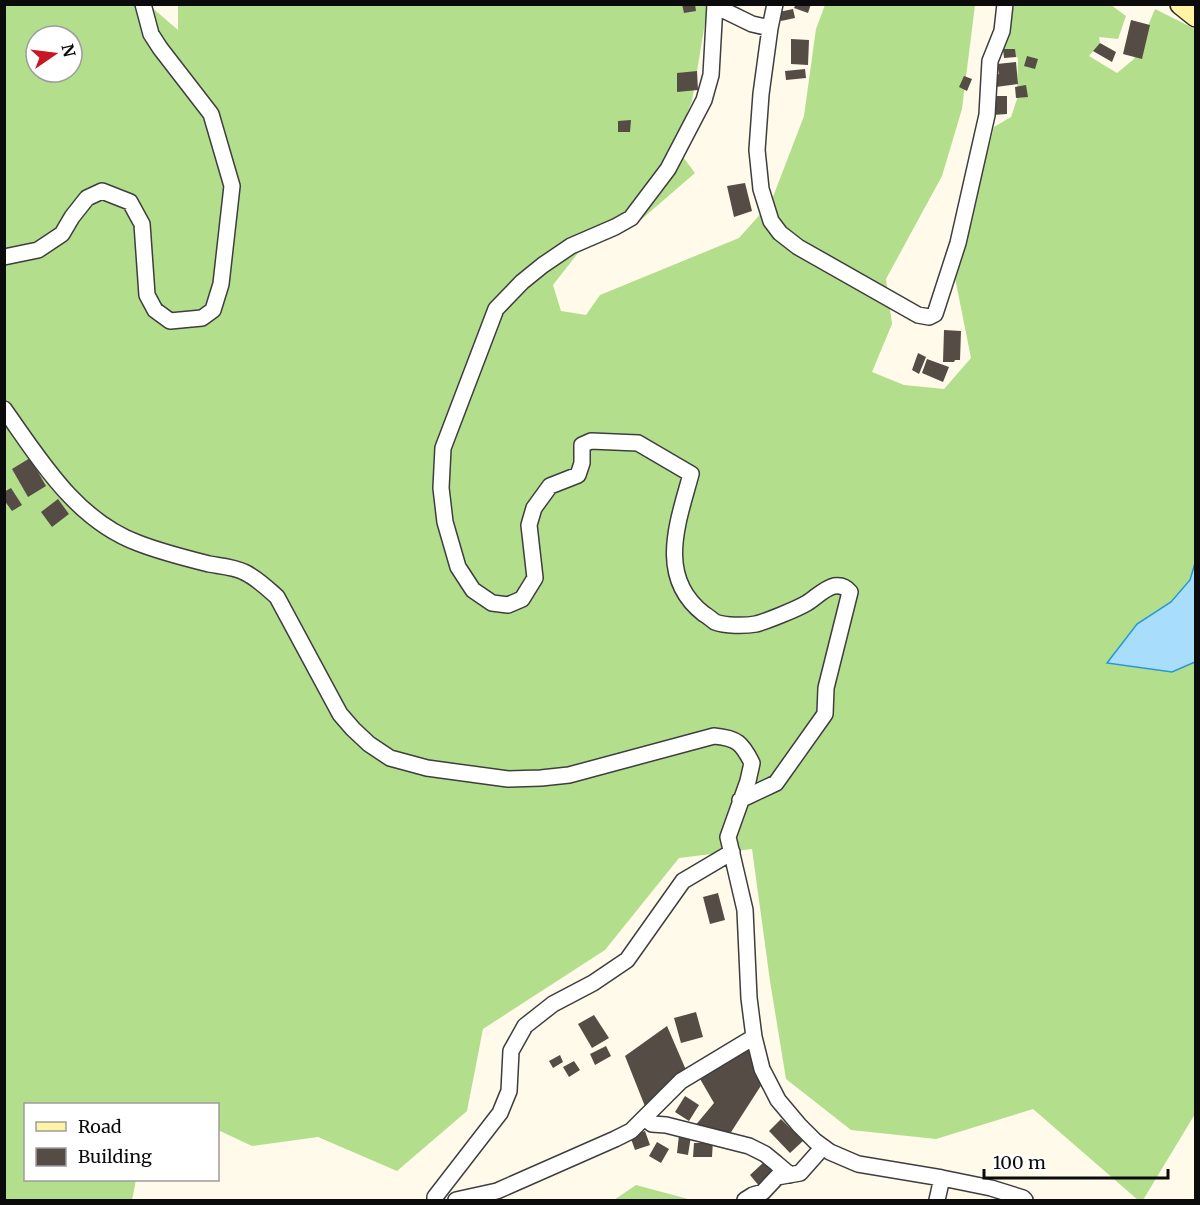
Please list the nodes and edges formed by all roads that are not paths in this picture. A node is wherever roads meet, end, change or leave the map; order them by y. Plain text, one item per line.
1 (143, 4) edge
2 (775, 4) edge
3 (1005, 4) edge
4 (1181, 4) edge
5 (715, 5) edge
6 (1196, 16) edge
7 (770, 27) junction
8 (4, 257) edge
9 (4, 409) edge
10 (10, 429) edge
11 (740, 800) junction
12 (732, 852) junction
13 (754, 1037) junction
14 (644, 1118) junction
15 (823, 1147) junction
16 (790, 1175) junction
17 (942, 1178) junction
18 (435, 1200) edge
19 (456, 1200) edge
20 (746, 1200) edge
21 (937, 1200) edge
22 (1025, 1200) edge

1 - 8 street
2 - 7 street
3 - 7 street
4 - 6 street
5 - 7 street
5 - 11 street
9 - 10 street
10 - 11 street
11 - 12 street
12 - 13 street
12 - 18 street
13 - 14 street
13 - 15 street
14 - 16 street
14 - 19 street
15 - 16 street
15 - 17 street
16 - 20 street
17 - 21 street
17 - 22 street

